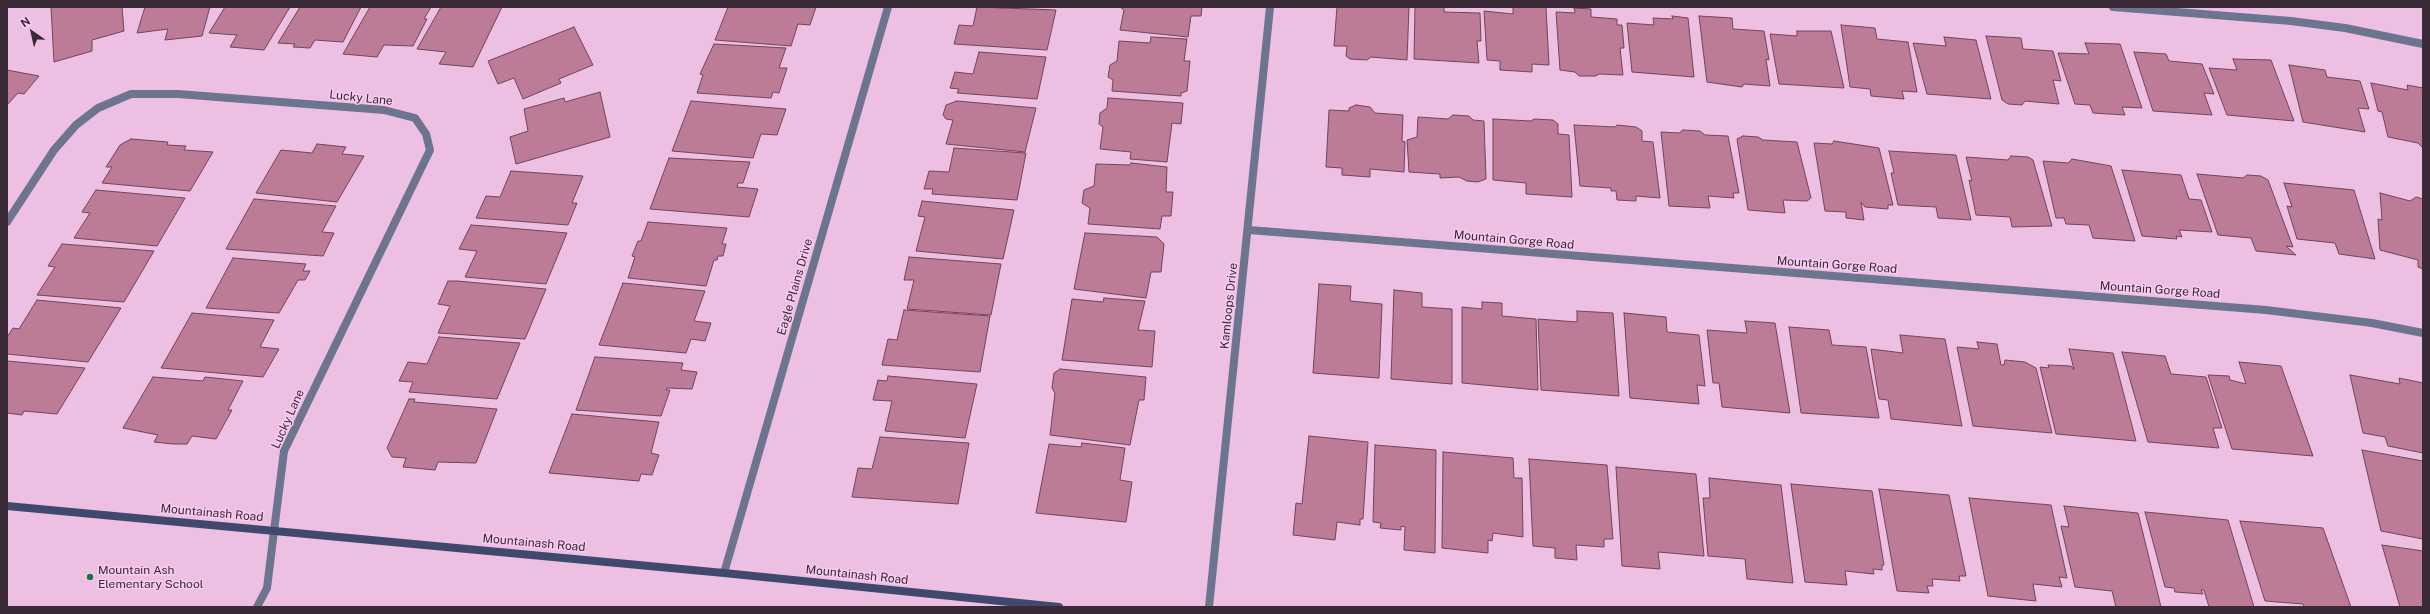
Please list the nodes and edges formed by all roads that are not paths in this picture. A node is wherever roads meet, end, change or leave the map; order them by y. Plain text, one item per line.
1 (888, 7) edge
2 (1270, 7) edge
3 (2113, 7) edge
4 (2423, 44) edge
5 (7, 222) edge
6 (1249, 230) junction
7 (2423, 333) edge
8 (7, 506) edge
9 (274, 531) junction
10 (724, 573) junction
11 (258, 607) edge
12 (1059, 607) edge
13 (1209, 607) edge

1 - 10 street, Eagle Plains Drive
2 - 6 street, Kamloops Drive
3 - 4 street
5 - 9 street, Lucky Lane
6 - 7 street, Mountain Gorge Road
6 - 13 street, Kamloops Drive
8 - 9 street, Mountainash Road
9 - 10 street, Mountainash Road
9 - 11 street, Lucky Lane
10 - 12 street, Mountainash Road

